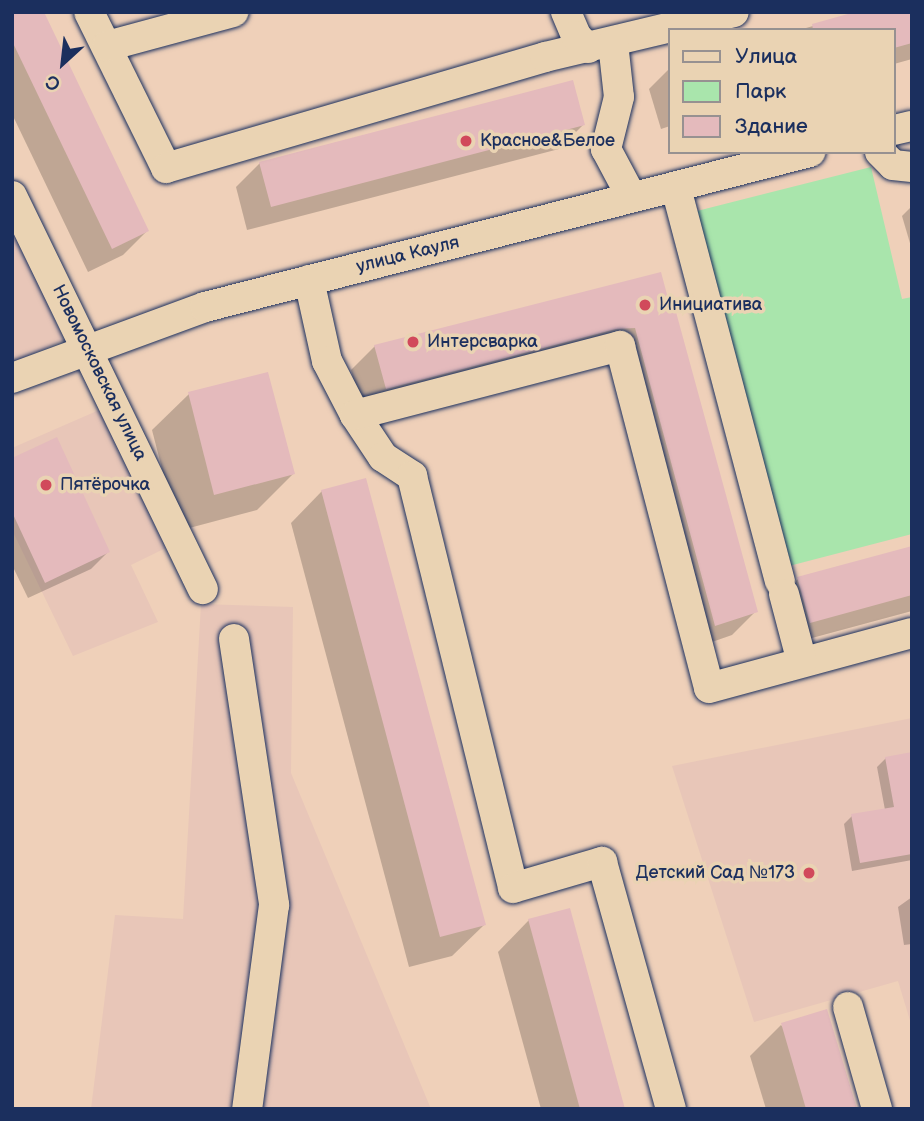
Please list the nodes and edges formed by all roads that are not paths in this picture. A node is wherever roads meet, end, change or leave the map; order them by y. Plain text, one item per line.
1 (89, 12) edge
2 (233, 12) edge
3 (566, 12) edge
4 (734, 12) edge
5 (668, 28) edge
6 (669, 28) edge
7 (600, 45) junction
8 (107, 46) junction
9 (803, 154) edge
10 (882, 154) edge
11 (912, 167) edge
12 (676, 188) junction
13 (12, 196) edge
14 (632, 198) junction
15 (309, 280) junction
16 (85, 347) junction
17 (12, 378) edge
18 (355, 415) junction
19 (203, 589) dead end
20 (912, 633) edge
21 (234, 639) dead end
22 (802, 662) junction
23 (848, 1007) dead end
24 (247, 1109) edge
25 (671, 1109) edge
26 (877, 1109) edge

1 - 8 street
2 - 8 street
3 - 7 street
4 - 6 street
5 - 7 street
7 - 8 street
7 - 14 street
9 - 12 street, улица Кауля
10 - 11 street
12 - 14 street, улица Кауля
12 - 22 street
13 - 16 street, Новомосковская улица
14 - 15 street, улица Кауля
15 - 16 street, улица Кауля
15 - 18 street
16 - 17 street, улица Кауля
16 - 19 street, Новомосковская улица
18 - 22 street
18 - 25 street
20 - 22 street
21 - 24 street
23 - 26 street

